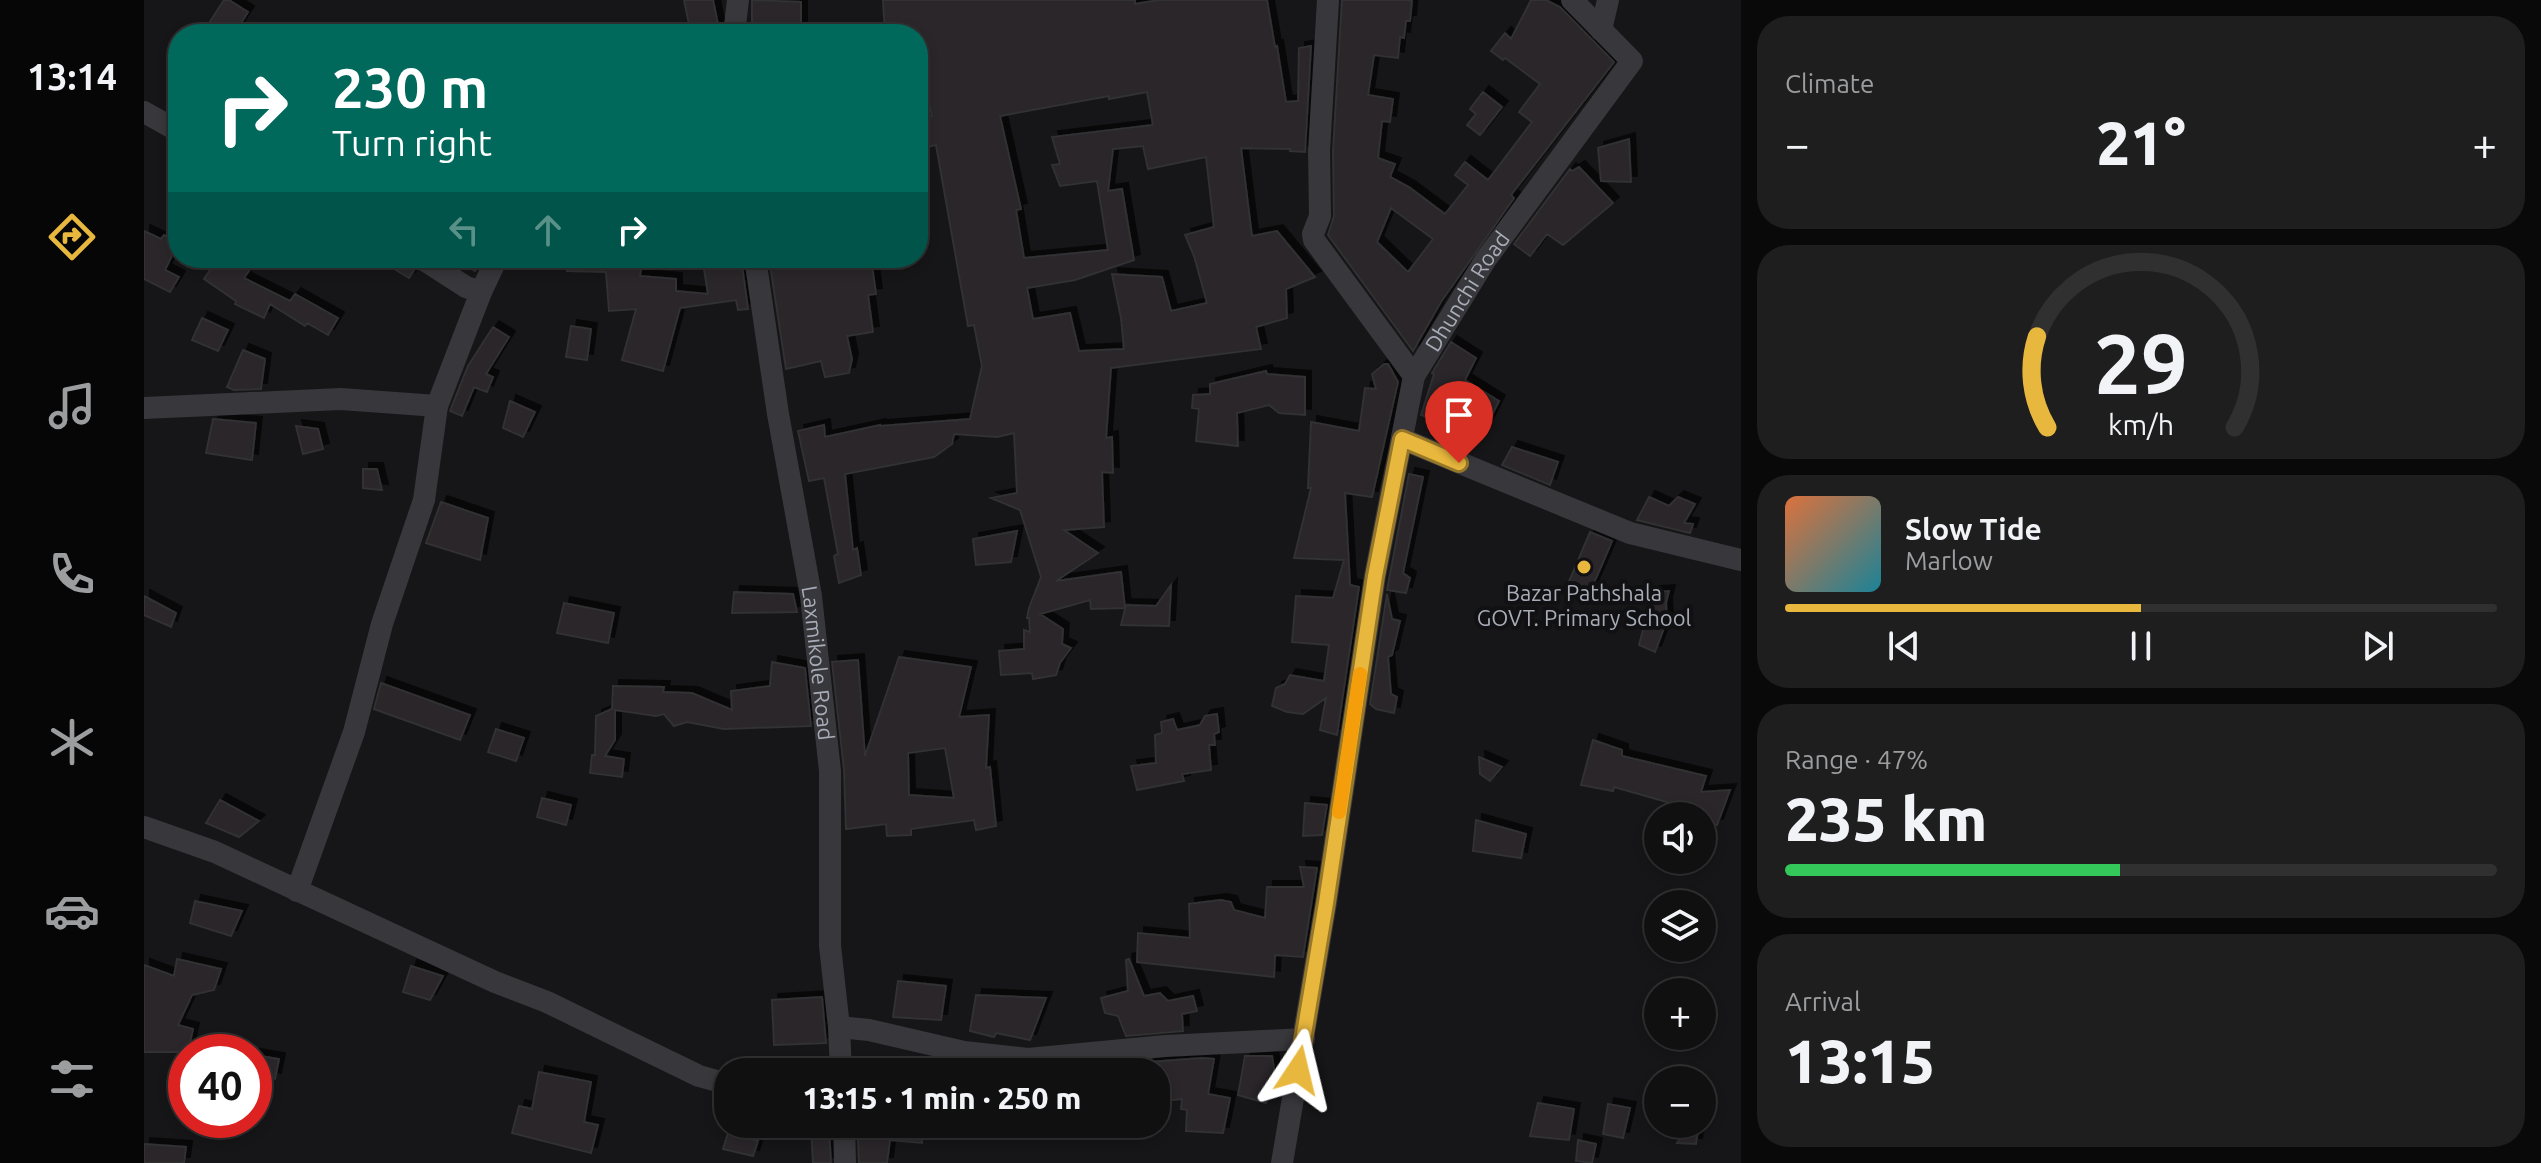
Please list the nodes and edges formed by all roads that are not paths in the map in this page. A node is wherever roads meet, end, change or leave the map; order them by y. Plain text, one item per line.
1 (738, 0) edge
2 (1328, 0) edge
3 (1572, 0) edge
4 (1608, 0) edge
5 (735, 24) edge
6 (1601, 30) junction
7 (144, 112) edge
8 (168, 125) edge
9 (437, 268) edge
10 (492, 268) edge
11 (756, 268) edge
12 (481, 292) junction
13 (1414, 376) junction
14 (437, 406) junction
15 (144, 408) edge
16 (1402, 439) junction
17 (1741, 560) edge
18 (144, 827) edge
19 (297, 891) junction
20 (839, 1027) junction
21 (1304, 1039) junction
22 (840, 1058) edge
23 (714, 1080) edge
24 (844, 1138) edge
25 (845, 1163) edge
26 (1282, 1163) edge

1 - 5 street
2 - 13 street
3 - 6 street, Dhunchi Road
4 - 6 street
6 - 13 street, Dhunchi Road
7 - 8 street
9 - 12 street
10 - 12 street
11 - 20 street, Laxmikole Road
12 - 14 street
13 - 16 street, Dhunchi Road
14 - 15 street
14 - 19 street
16 - 17 street
16 - 21 street, Dhunchi Road
18 - 19 street
19 - 23 street
20 - 21 street
20 - 22 street, Laxmikole Road
21 - 26 street, Dhunchi Road
24 - 25 street

